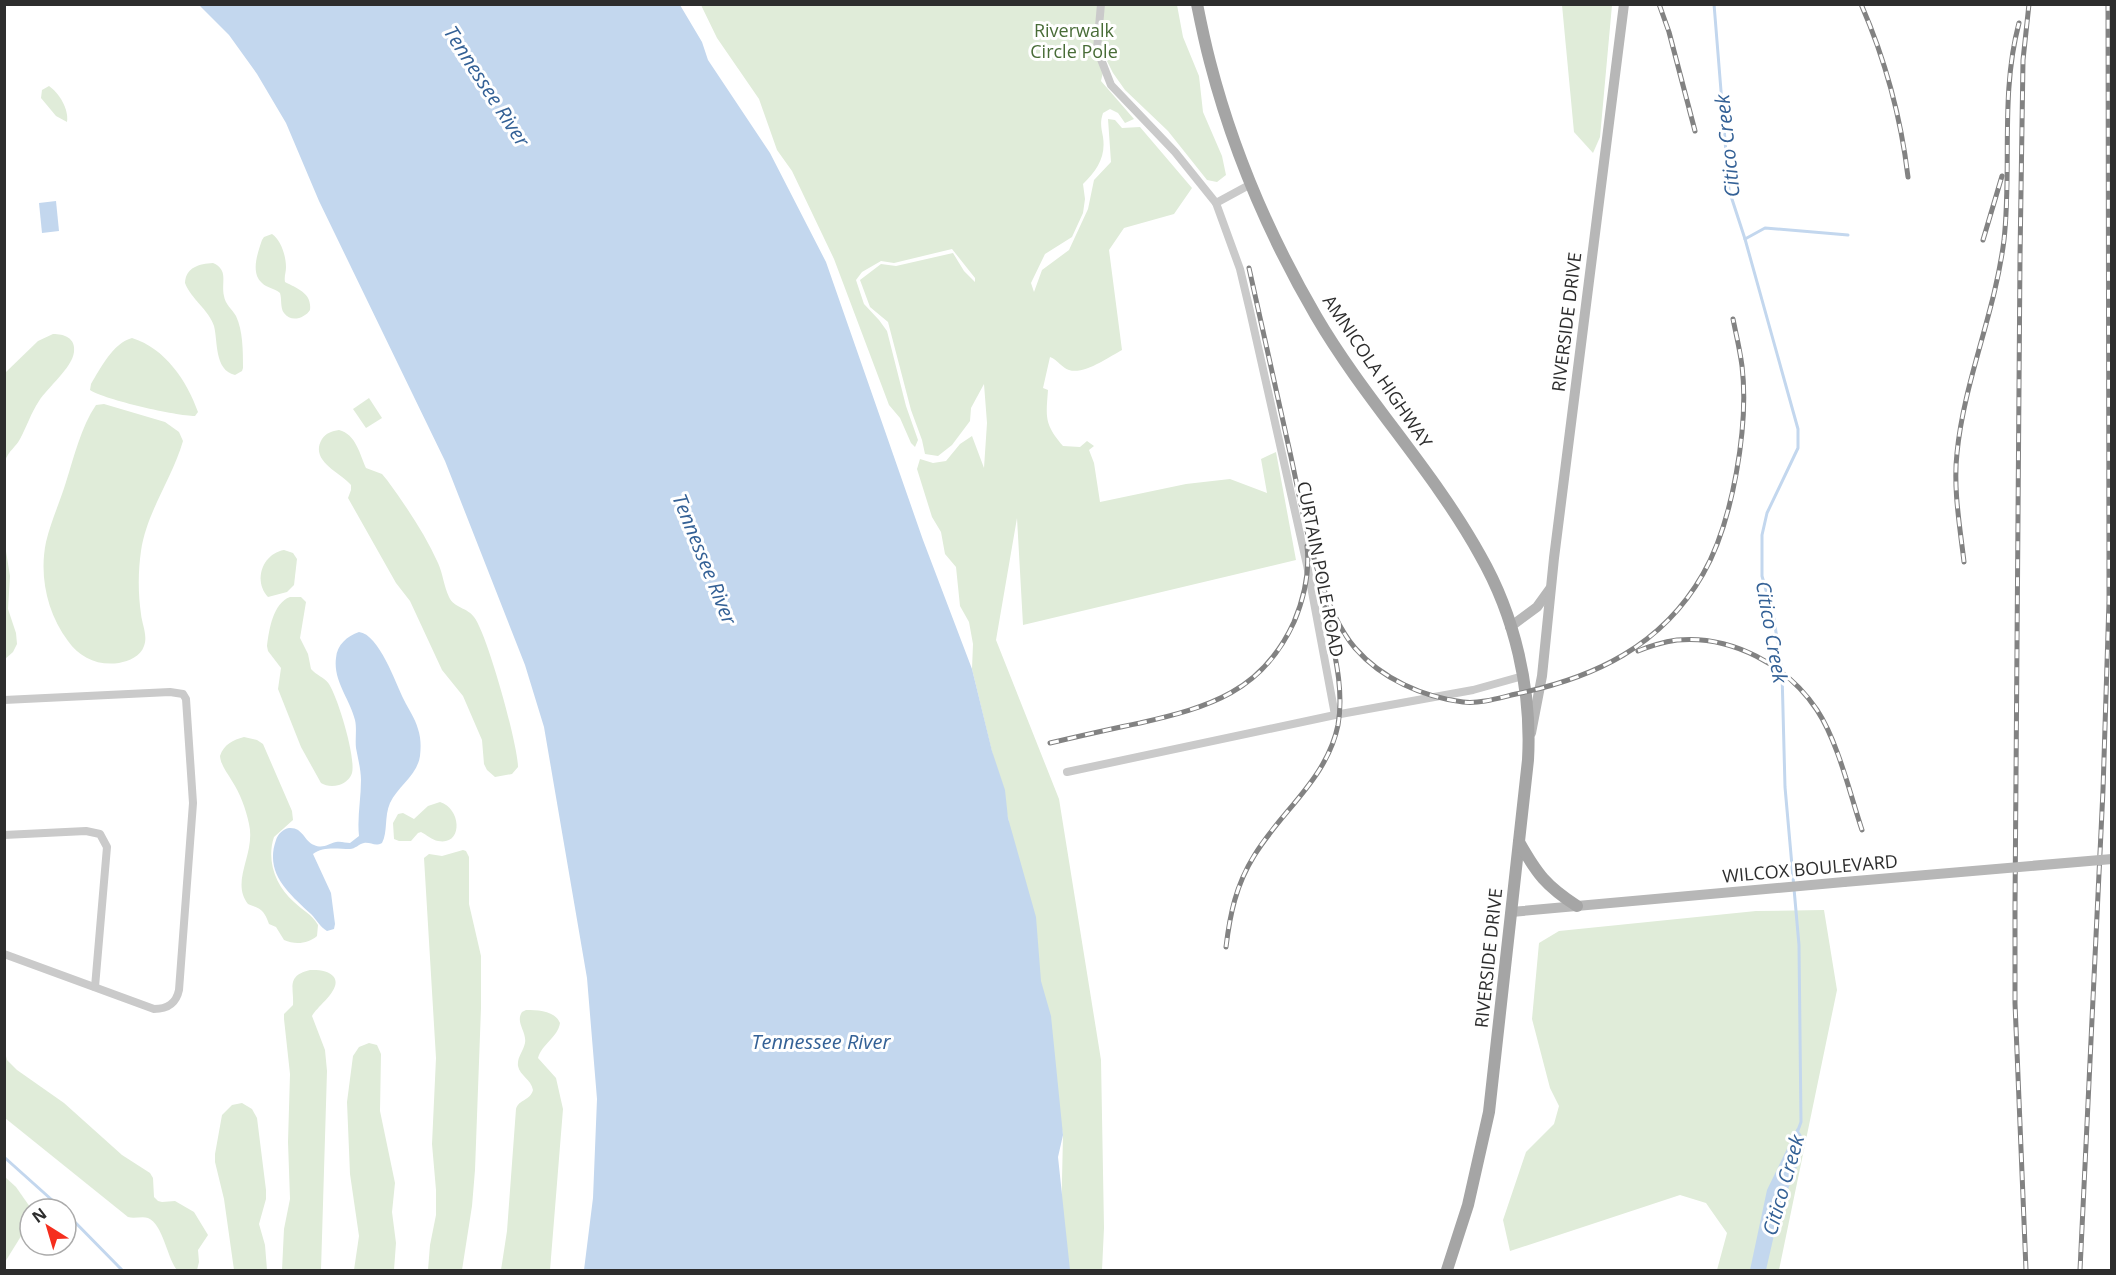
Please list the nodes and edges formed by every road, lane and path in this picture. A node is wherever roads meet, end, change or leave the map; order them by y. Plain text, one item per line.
1 (1101, 4) edge
2 (1197, 4) edge
3 (1624, 4) edge
4 (1251, 184) junction
5 (1216, 203) junction
6 (1551, 586) junction
7 (1510, 627) junction
8 (1515, 645) joint
9 (1523, 676) junction
10 (4, 700) edge
11 (1335, 715) junction
12 (1529, 746) junction
13 (1067, 772) dead end
14 (4, 835) edge
15 (1519, 842) junction
16 (2112, 859) edge
17 (1577, 906) junction
18 (1511, 912) junction
19 (4, 954) edge
20 (95, 987) junction
21 (1447, 1270) edge

1 - 5 street, CURTAIN POLE ROAD
2 - 4 main road, AMNICOLA HIGHWAY
3 - 6 street, RIVERSIDE DRIVE
4 - 5 street
4 - 7 main road, AMNICOLA HIGHWAY
5 - 11 street, CURTAIN POLE ROAD
6 - 7 street, RIVERSIDE DRIVE
6 - 12 street
7 - 8 main road, AMNICOLA HIGHWAY
8 - 9 main road, RIVERSIDE DRIVE
9 - 11 street
9 - 12 main road, RIVERSIDE DRIVE
10 - 20 street
11 - 13 street
12 - 15 main road, RIVERSIDE DRIVE
14 - 20 street
15 - 17 main road
15 - 18 main road, RIVERSIDE DRIVE
16 - 17 street, WILCOX BOULEVARD, bridge
17 - 18 street, WILCOX BOULEVARD
18 - 21 main road, RIVERSIDE DRIVE
19 - 20 street

